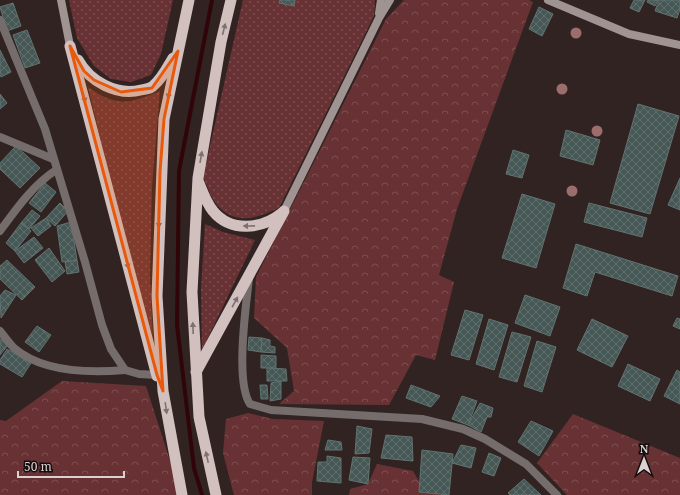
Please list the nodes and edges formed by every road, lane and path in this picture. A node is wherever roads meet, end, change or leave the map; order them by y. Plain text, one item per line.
1 (61, 0) edge
2 (189, 0) edge
3 (231, 0) edge
4 (381, 0) edge
5 (390, 0) edge
6 (395, 0) edge
7 (548, 0) edge
8 (379, 18) junction
9 (0, 20) edge
10 (680, 45) edge
11 (70, 46) junction
12 (178, 51) junction
13 (0, 137) edge
14 (53, 159) junction
15 (56, 170) junction
16 (198, 178) junction
17 (284, 211) junction
18 (0, 231) edge
19 (250, 275) junction
20 (0, 331) edge
21 (125, 370) junction
22 (195, 373) junction
23 (157, 375) junction
24 (163, 391) junction
25 (182, 495) edge
26 (216, 495) edge
27 (557, 495) edge

1 - 11 main road
2 - 12 highway
16 -> 3 highway
4 - 8 main road
5 - 8 main road
6 - 8 main road
7 - 10 main road
8 - 17 main road
9 - 14 street
11 - 12 highway
11 -> 23 highway
12 -> 24 highway
13 - 14 street
14 - 15 street
15 - 18 street
15 - 21 street
17 -> 16 highway
22 -> 16 highway
17 - 19 highway
22 -> 19 highway
19 - 27 street
20 - 21 street
21 - 23 street
26 -> 22 highway
23 - 24 highway
24 -> 25 highway

